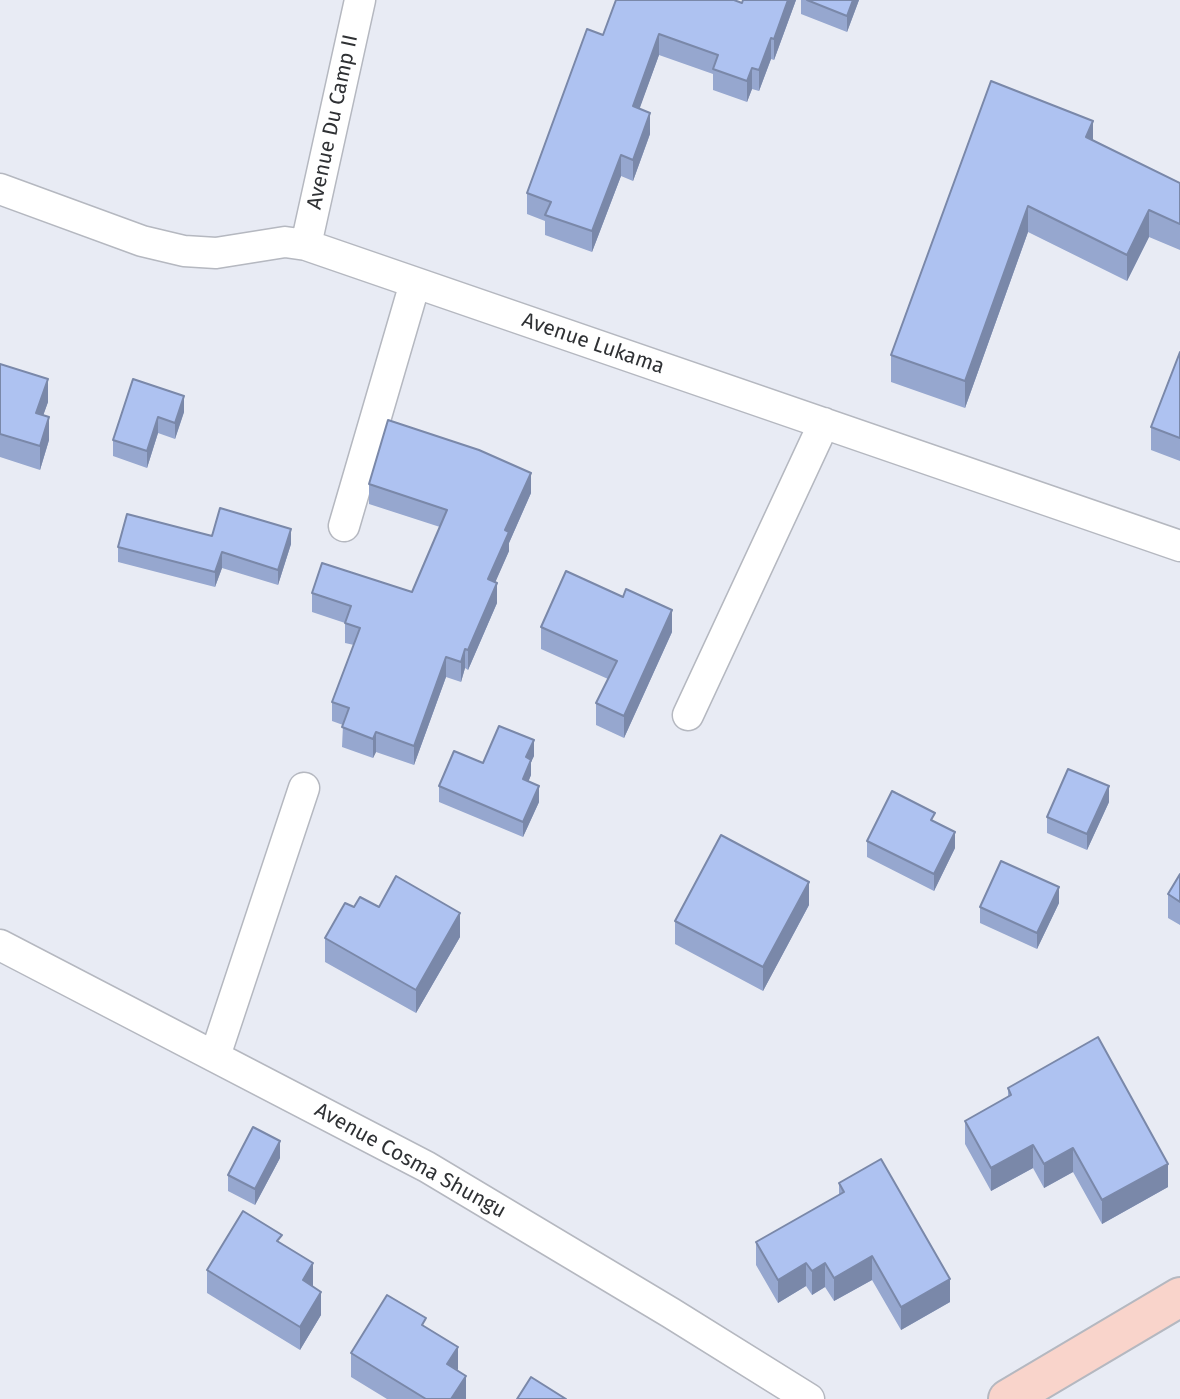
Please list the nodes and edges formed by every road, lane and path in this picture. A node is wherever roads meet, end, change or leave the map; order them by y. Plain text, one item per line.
1 (360, 0) edge
2 (0, 189) edge
3 (306, 245) junction
4 (415, 283) junction
5 (824, 423) junction
6 (344, 526) dead end
7 (1180, 546) edge
8 (688, 715) dead end
9 (304, 788) dead end
10 (0, 945) edge
11 (215, 1056) junction
12 (1180, 1297) edge
13 (809, 1399) edge
14 (1008, 1399) edge

1 - 3 street, Avenue Du Camp II
2 - 3 street, Avenue Lukama
3 - 4 street, Avenue Lukama
4 - 5 street, Avenue Lukama
4 - 6 street
5 - 7 street, Avenue Lukama
5 - 8 street
9 - 11 street
10 - 11 street, Avenue Cosma Shungu
11 - 13 street, Avenue Cosma Shungu
12 - 14 street

